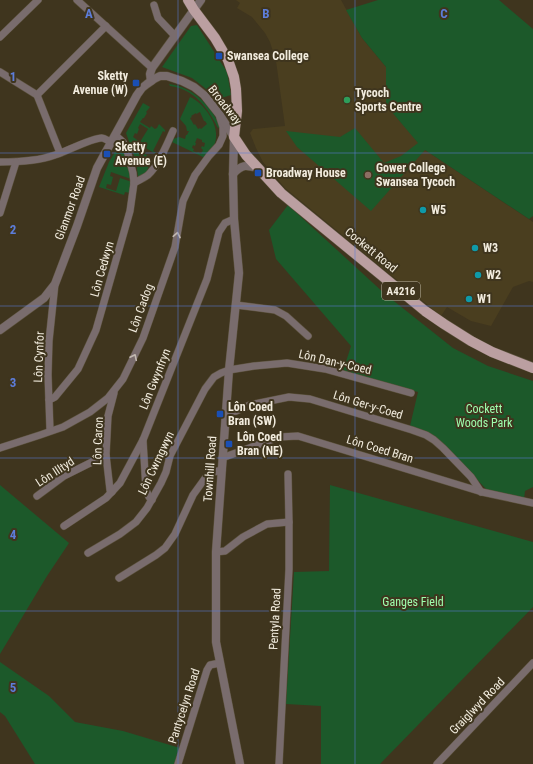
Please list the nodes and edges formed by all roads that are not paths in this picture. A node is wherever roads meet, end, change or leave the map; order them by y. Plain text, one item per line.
1 (38, 0) edge
2 (77, 0) edge
3 (188, 0) edge
4 (201, 0) edge
5 (154, 5) dead end
6 (194, 10) junction
7 (106, 26) junction
8 (174, 36) junction
9 (0, 37) edge
10 (152, 68) junction
11 (0, 72) edge
12 (151, 81) junction
13 (37, 95) junction
14 (237, 111) junction
15 (218, 112) junction
16 (173, 131) dead end
17 (234, 137) junction
18 (113, 139) junction
19 (242, 149) junction
20 (60, 153) junction
21 (0, 162) edge
22 (16, 162) junction
23 (258, 168) junction
24 (233, 174) junction
25 (134, 183) junction
26 (0, 213) edge
27 (234, 219) junction
28 (55, 284) junction
29 (236, 306) junction
30 (0, 330) edge
31 (308, 336) dead end
32 (533, 368) edge
33 (229, 370) junction
34 (114, 390) junction
35 (411, 393) dead end
36 (49, 400) junction
37 (226, 413) junction
38 (50, 430) junction
39 (143, 440) junction
40 (0, 448) edge
41 (106, 454) junction
42 (222, 458) junction
43 (222, 470) junction
44 (288, 474) dead end
45 (112, 492) junction
46 (482, 492) junction
47 (37, 496) dead end
48 (152, 500) junction
49 (533, 502) edge
50 (289, 522) junction
51 (64, 526) dead end
52 (216, 552) junction
53 (88, 553) dead end
54 (119, 578) dead end
55 (220, 663) junction
56 (533, 663) edge
57 (178, 764) edge
58 (240, 764) edge
59 (279, 764) edge
60 (437, 764) edge

1 - 9 street
2 - 7 street
3 - 6 main road
4 - 6 street
5 - 8 street
6 - 8 street
6 - 14 main road
7 - 10 street
7 - 13 street
8 - 10 street
10 - 12 street
11 - 13 street
12 - 15 street, Broadway
12 - 18 street, Glanmor Road
13 - 20 street
14 - 17 main road
14 - 19 main road
15 - 17 street, Broadway
34 -> 15 street, Lôn Cadog
16 - 25 street
17 - 19 main road, Cockett Road / A4216
17 - 24 street, Townhill Road
18 - 20 street
18 - 25 street, Lôn Cedwyn
18 - 28 street, Glanmor Road
19 - 23 main road, Cockett Road / A4216
20 - 22 street
21 - 22 street
22 - 26 street
23 - 24 street
23 - 32 main road, Cockett Road / A4216
24 - 27 street, Townhill Road
25 - 36 street, Lôn Cedwyn
27 - 29 street, Townhill Road
27 - 39 street, Lôn Gwynfryn
28 - 30 street, Glanmor Road
28 - 36 street, Lôn Cynfor
29 - 31 street
29 - 33 street, Townhill Road
33 - 35 street, Lôn Dan-y-Coed
33 - 37 street, Townhill Road
33 - 48 street, Lôn Cwmgwyn
34 - 38 street, Lôn Cadog
34 - 41 street, Lôn Caron
36 - 38 street, Lôn Cynfor
37 - 42 street, Townhill Road
37 - 46 street, Lôn Ger-y-Coed
38 - 40 street, Lôn Cadog
39 - 45 street, Lôn Gwynfryn
39 - 48 street
41 - 45 street, Lôn Caron
41 - 47 street, Lôn Illtyd
42 - 43 street, Townhill Road
42 - 46 street, Lôn Coed Bran
43 - 52 street, Townhill Road
43 - 54 street
44 - 50 street, Pentyla Road
45 - 51 street, Lôn Gwynfryn
46 - 49 street, Lôn Coed Bran
48 - 53 street, Lôn Cwmgwyn
50 - 52 street
50 - 59 street, Pentyla Road
52 - 55 street, Townhill Road
55 - 57 street, Pantycelyn Road
55 - 58 street, Townhill Road
56 - 60 street, Graiglwyd Road

